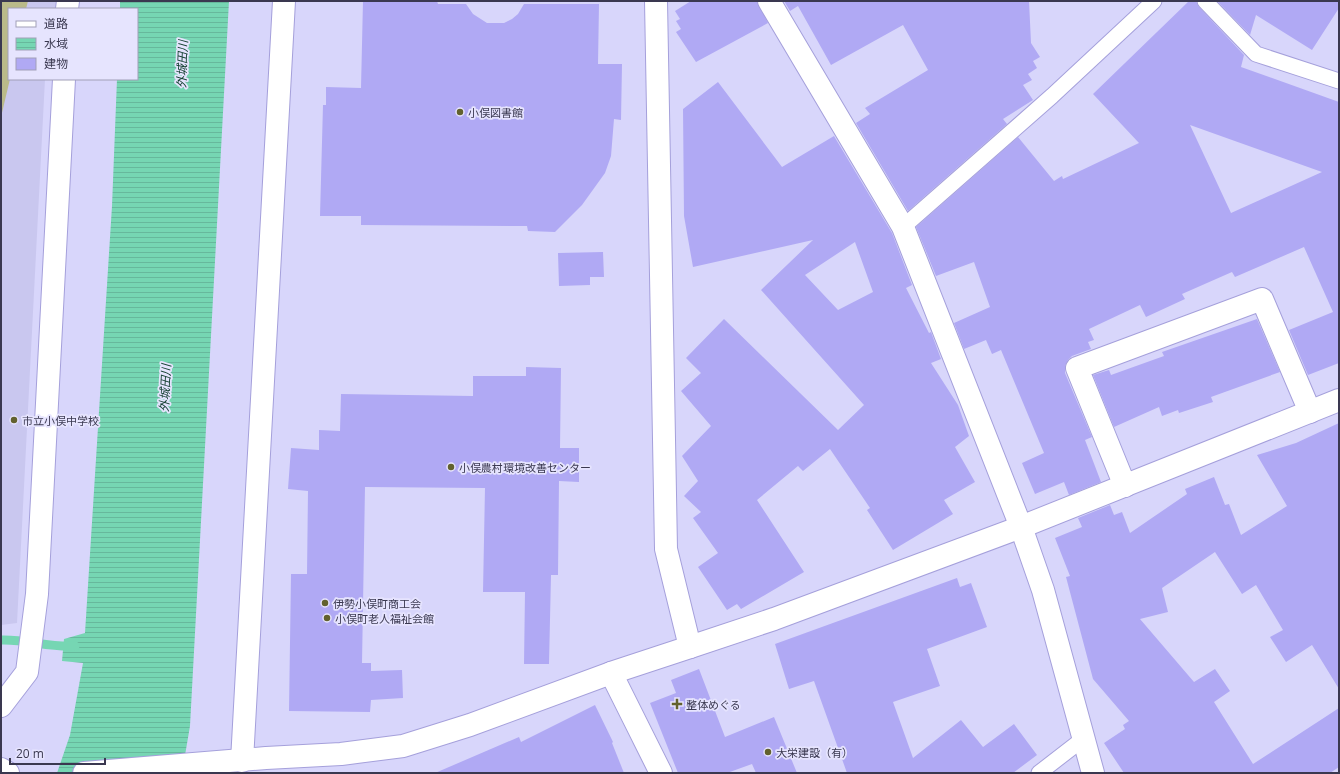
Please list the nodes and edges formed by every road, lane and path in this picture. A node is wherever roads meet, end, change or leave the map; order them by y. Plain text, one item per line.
1 (284, 1) edge
2 (656, 1) edge
3 (769, 1) edge
4 (1154, 1) edge
5 (1205, 1) edge
6 (64, 80) edge
7 (1339, 82) edge
8 (903, 227) junction
9 (1339, 400) edge
10 (1310, 412) junction
11 (1126, 486) junction
12 (1021, 527) junction
13 (690, 646) junction
14 (611, 673) junction
15 (1, 706) edge
16 (1083, 739) junction
17 (294, 765) edge
18 (240, 767) edge
19 (1, 769) edge
20 (8, 773) edge
21 (84, 773) edge
22 (661, 773) edge
23 (1039, 773) edge
24 (1093, 773) edge

1 - 18 street
2 - 13 street
3 - 8 street
4 - 8 lane
5 - 7 lane
6 - 15 street
8 - 12 street
9 - 10 street
10 - 11 street
10 - 11 street
11 - 12 street
12 - 13 street
12 - 16 street
13 - 14 street
14 - 17 street
14 - 22 street
16 - 23 lane
16 - 24 street
17 - 18 street
18 - 21 street
19 - 20 street

